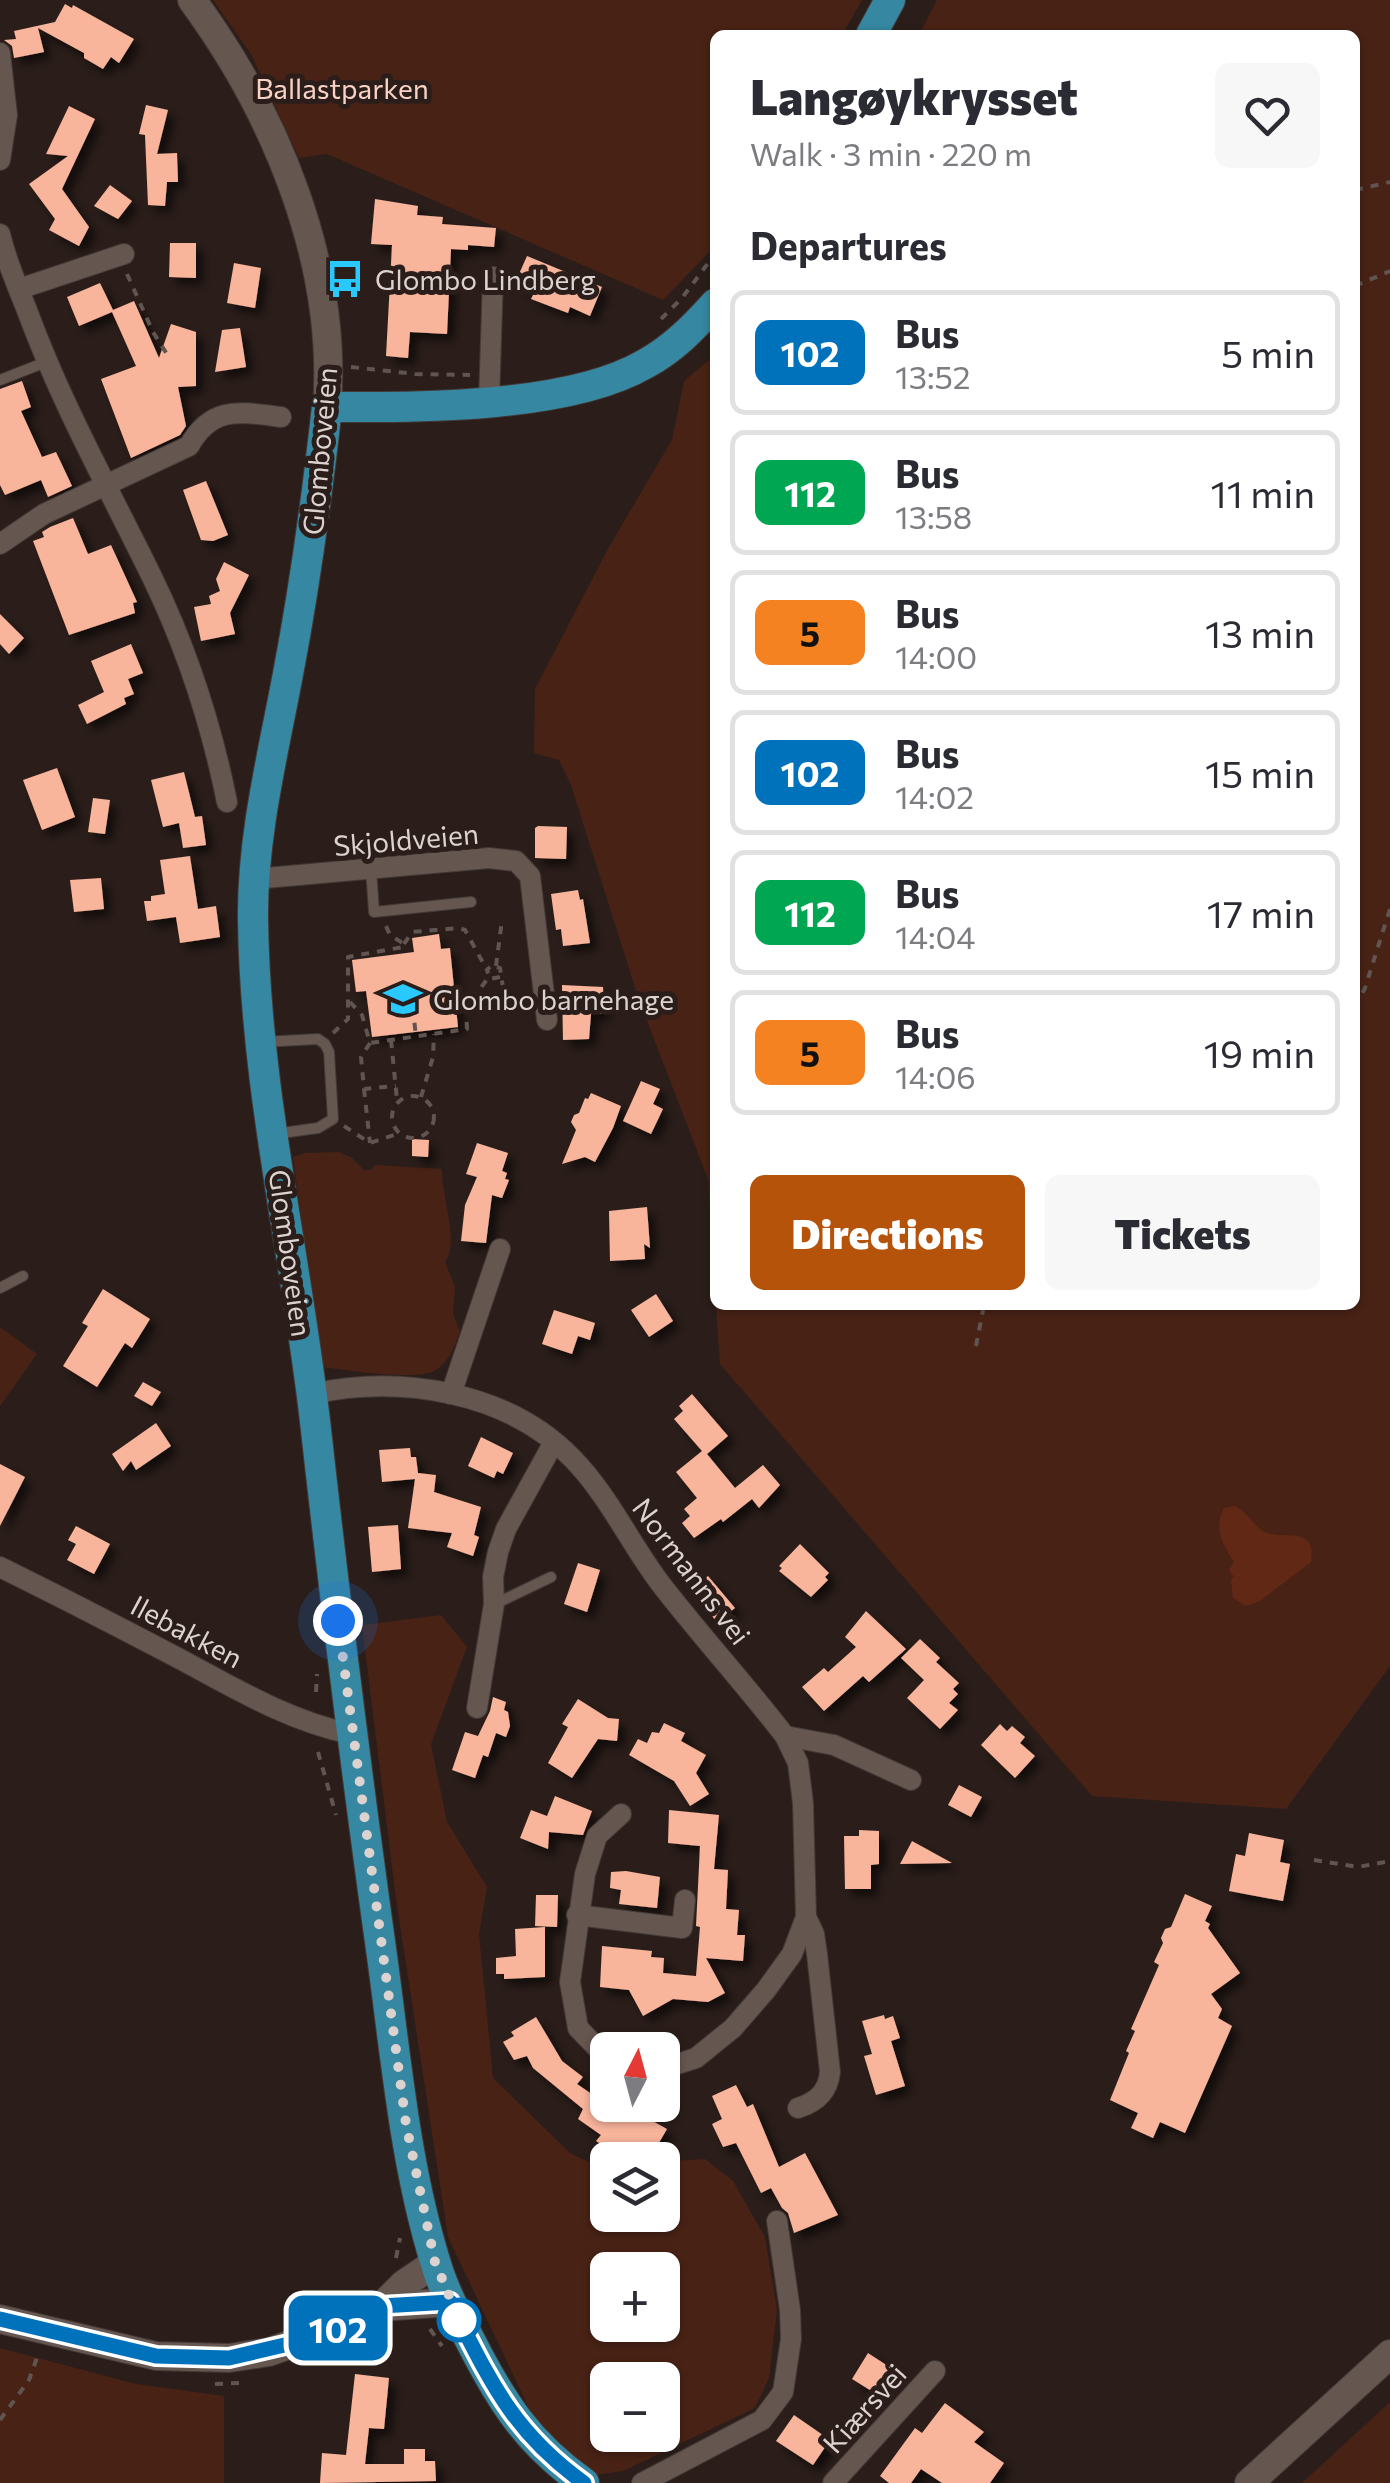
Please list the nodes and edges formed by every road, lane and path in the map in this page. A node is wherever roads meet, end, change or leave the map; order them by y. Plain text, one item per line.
1 (192, 0) edge
2 (890, 0) edge
3 (874, 30) edge
4 (0, 53) edge
5 (0, 160) edge
6 (1390, 182) edge
7 (1360, 189) edge
8 (0, 234) edge
9 (120, 256) joint
10 (710, 261) edge
11 (1390, 271) edge
12 (493, 277) dead end
13 (1360, 284) edge
14 (19, 290) junction
15 (710, 310) edge
16 (656, 324) dead end
17 (170, 360) dead end
18 (46, 362) junction
19 (355, 367) dead end
20 (470, 376) dead end
21 (0, 380) edge
22 (489, 401) junction
23 (326, 407) junction
24 (281, 417) dead end
25 (103, 485) junction
26 (0, 544) edge
27 (227, 802) dead end
28 (371, 869) junction
29 (254, 879) junction
30 (471, 902) dead end
31 (1390, 909) edge
32 (502, 920) dead end
33 (396, 938) dead end
34 (404, 944) junction
35 (496, 966) junction
36 (487, 970) junction
37 (488, 978) junction
38 (500, 978) junction
39 (410, 990) dead end
40 (1360, 998) edge
41 (350, 1002) junction
42 (506, 1007) dead end
43 (547, 1020) dead end
44 (434, 1034) junction
45 (416, 1037) junction
46 (391, 1040) junction
47 (261, 1042) junction
48 (370, 1043) junction
49 (325, 1044) junction
50 (396, 1086) junction
51 (364, 1089) junction
52 (421, 1098) junction
53 (398, 1102) junction
54 (333, 1119) junction
55 (397, 1134) junction
56 (273, 1135) junction
57 (370, 1143) junction
58 (500, 1249) dead end
59 (23, 1276) dead end
60 (0, 1288) edge
61 (983, 1310) edge
62 (976, 1346) dead end
63 (312, 1394) junction
64 (451, 1394) junction
65 (554, 1442) junction
66 (0, 1567) edge
67 (551, 1576) dead end
68 (494, 1604) junction
69 (477, 1708) dead end
70 (351, 1734) junction
71 (784, 1736) junction
72 (318, 1752) dead end
73 (321, 1772) dead end
74 (911, 1780) dead end
75 (621, 1814) dead end
76 (1314, 1860) dead end
77 (1390, 1861) edge
78 (685, 1900) dead end
79 (578, 1915) junction
80 (806, 1917) junction
81 (590, 2040) edge
82 (680, 2063) edge
83 (798, 2108) dead end
84 (777, 2220) dead end
85 (435, 2262) junction
86 (450, 2302) junction
87 (381, 2306) junction
88 (0, 2320) edge
89 (40, 2351) dead end
90 (1390, 2354) edge
91 (935, 2371) dead end
92 (0, 2420) edge
93 (584, 2483) edge
94 (642, 2483) edge
95 (833, 2483) edge
96 (1249, 2483) edge

1 - 23 street, Glomboveien
2 - 3 main road
4 - 5 street
6 - 7 path
8 - 14 street
9 - 14 street
9 - 17 path
10 - 16 path
11 - 13 path
12 - 22 street
14 - 18 street
15 - 22 main road
18 - 21 lane
18 - 25 street
19 - 20 path
22 - 23 main road
23 - 29 main road, Glomboveien
24 - 25 street
25 - 26 street
25 - 27 street
28 - 29 street, Skjoldveien
28 - 30 lane
28 - 43 street, Skjoldveien
29 - 47 main road, Glomboveien
31 - 40 path
32 - 35 path
33 - 34 path
34 - 36 path
34 - 41 path
35 - 36 path
35 - 38 path
36 - 37 path
37 - 38 path
37 - 44 path
38 - 42 path
39 - 45 path
41 - 48 path
41 - 49 path
44 - 45 path
44 - 52 path
45 - 46 path
46 - 48 path
46 - 50 path
47 - 49 lane
47 - 56 main road, Glomboveien
48 - 51 path
49 - 54 lane
50 - 51 path
50 - 53 path
51 - 57 path
52 - 53 path
52 - 55 path
53 - 55 path
54 - 56 lane
54 - 57 path
55 - 57 path
56 - 63 main road, Glomboveien
58 - 64 street
59 - 60 lane
61 - 62 path
63 - 64 street, Normanns vei
63 - 70 main road, Glomboveien
64 - 65 street, Normanns vei
65 - 68 street
65 - 71 street, Normanns vei
66 - 70 street, Ilebakken
67 - 68 lane
68 - 69 street
70 - 85 main road, Glomboveien
71 - 74 street
71 - 80 street, Normanns vei
72 - 73 path
75 - 79 street
76 - 77 path
78 - 79 street
79 - 81 street
80 - 82 street, Normanns vei
80 - 83 street, Normanns vei
84 - 94 street
85 - 86 main road, Glomboveien
85 - 87 street
86 - 87 street
86 - 93 main road, Glomboveien
87 - 88 street
89 - 92 path
90 - 96 street
91 - 95 street, Kiærsvei

